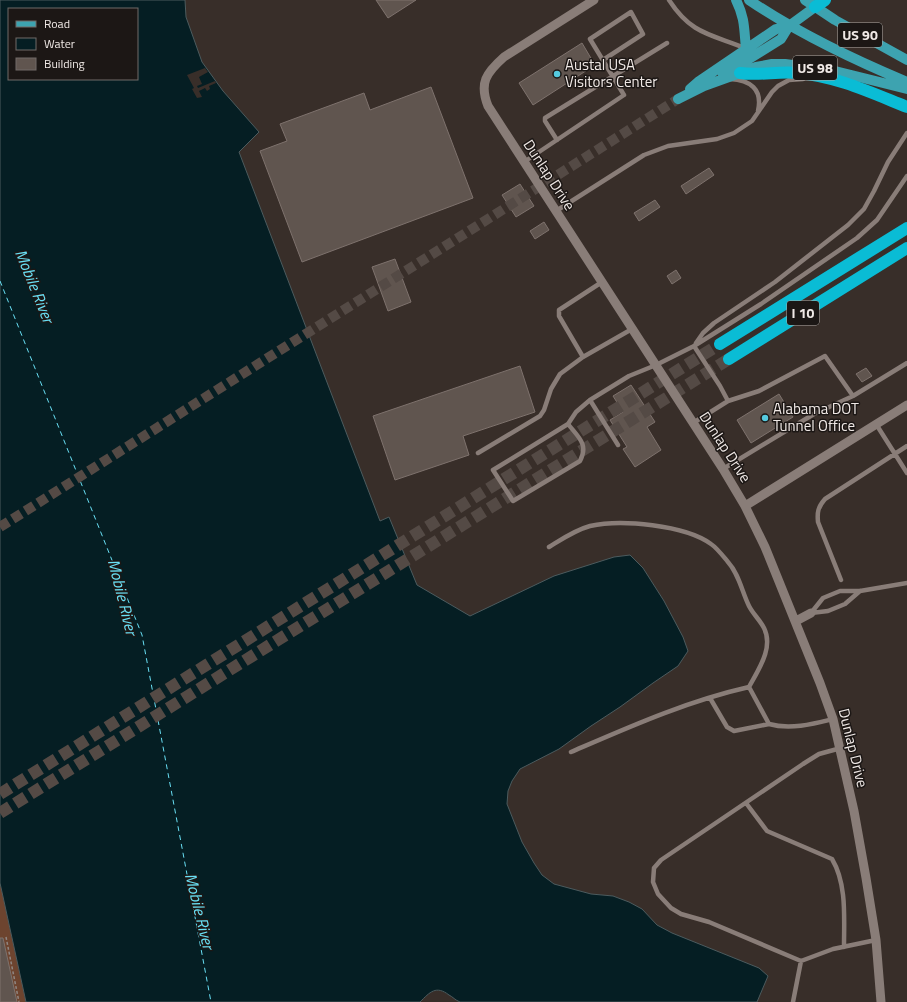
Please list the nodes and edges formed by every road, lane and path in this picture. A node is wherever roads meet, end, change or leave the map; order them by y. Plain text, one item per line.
1 (594, 0) edge
2 (669, 0) edge
3 (736, 0) edge
4 (749, 0) edge
5 (815, 2) edge
6 (789, 26) junction
7 (668, 43) dead end
8 (746, 49) junction
9 (603, 60) junction
10 (907, 60) edge
11 (740, 73) junction
12 (613, 76) junction
13 (823, 77) junction
14 (724, 80) junction
15 (907, 82) edge
16 (704, 86) junction
17 (907, 89) edge
18 (907, 107) edge
19 (757, 115) junction
20 (907, 133) edge
21 (557, 140) junction
22 (524, 162) junction
23 (907, 176) edge
24 (556, 211) junction
25 (907, 228) edge
26 (907, 248) edge
27 (602, 282) junction
28 (632, 329) junction
29 (720, 344) tunnel mouth
30 (694, 346) junction
31 (583, 357) junction
32 (729, 359) tunnel mouth
33 (907, 363) edge
34 (656, 365) junction
35 (853, 396) junction
36 (590, 400) junction
37 (728, 401) junction
38 (907, 405) edge
39 (568, 424) junction
40 (693, 424) junction
41 (876, 424) junction
42 (618, 445) dead end
43 (907, 446) edge
44 (478, 453) dead end
45 (895, 454) junction
46 (723, 470) junction
47 (907, 473) edge
48 (745, 506) junction
49 (549, 546) dead end
50 (841, 580) dead end
51 (907, 583) edge
52 (860, 591) junction
53 (811, 613) junction
54 (796, 621) junction
55 (749, 688) junction
56 (710, 698) junction
57 (833, 719) junction
58 (769, 724) junction
59 (841, 748) junction
60 (571, 752) dead end
61 (746, 803) junction
62 (6, 937) dead end
63 (876, 940) junction
64 (844, 947) junction
65 (800, 961) junction
66 (19, 1002) edge
67 (793, 1002) edge
68 (882, 1002) edge

1 - 22 street, Dunlap Drive
2 - 8 lane
3 - 8 main road
4 - 6 main road, US 90
5 - 6 main road
5 - 10 main road, US 90
6 - 8 main road
6 - 15 main road, US 90
6 - 16 main road
7 - 12 lane
8 - 16 main road
9 - 9 lane
9 - 12 lane
11 - 13 highway
11 - 14 main road, US 98
11 - 17 main road, US 98
12 - 21 lane
12 - 21 lane
13 - 18 highway
13 - 19 lane
14 - 16 main road, US 98
14 - 19 lane
19 - 24 lane
20 - 30 lane
21 - 22 lane
22 - 24 street, Dunlap Drive
23 - 30 lane
24 - 27 street, Dunlap Drive
25 - 29 highway, I 10
26 - 32 highway, I 10
27 - 28 street, Dunlap Drive
27 - 31 lane
28 - 31 lane
28 - 34 street, Dunlap Drive
30 - 34 lane
30 - 37 lane
31 - 44 lane
33 - 35 lane
34 - 36 lane
34 - 40 street, Dunlap Drive
35 - 37 lane
35 - 46 lane
36 - 39 lane
36 - 42 lane
37 - 40 lane
38 - 41 street
39 - 39 lane
40 - 46 street, Dunlap Drive
41 - 45 lane
41 - 48 street
43 - 45 lane
45 - 47 lane
45 - 50 lane
46 - 48 street, Dunlap Drive
48 - 54 street, Dunlap Drive
49 - 55 lane
51 - 52 lane
52 - 53 lane
52 - 53 lane
53 - 54 street
54 - 57 street, Dunlap Drive
55 - 56 lane
55 - 58 lane
56 - 58 lane
56 - 60 lane
57 - 58 lane
57 - 59 street, Dunlap Drive
59 - 61 lane
59 - 63 street, Dunlap Drive
61 - 64 lane
61 - 65 lane
62 - 66 path
63 - 64 lane
63 - 68 street, Dunlap Drive
64 - 65 lane
65 - 67 lane

